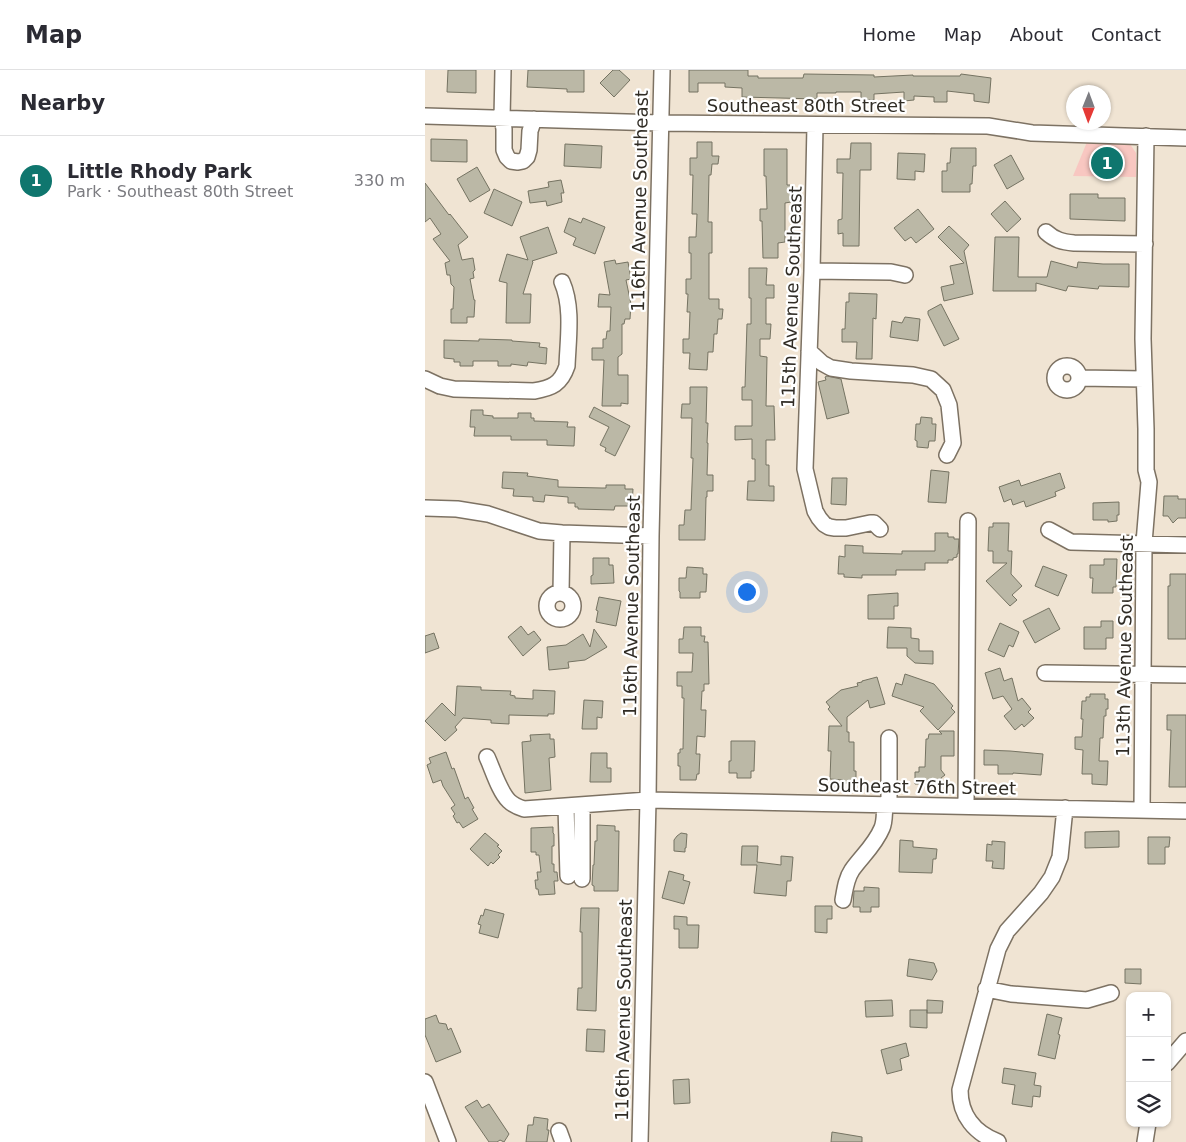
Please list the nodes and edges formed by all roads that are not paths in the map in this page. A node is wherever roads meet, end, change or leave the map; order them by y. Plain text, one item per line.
1 (503, 70) edge
2 (662, 70) edge
3 (425, 116) edge
4 (502, 118) junction
5 (534, 119) junction
6 (660, 124) junction
7 (815, 125) junction
8 (1146, 136) junction
9 (1186, 138) edge
10 (1046, 232) dead end
11 (1145, 244) junction
12 (812, 271) junction
13 (905, 275) dead end
14 (562, 282) dead end
15 (809, 350) junction
16 (1079, 378) dead end
17 (425, 379) edge
18 (1144, 379) junction
19 (947, 455) dead end
20 (425, 508) edge
21 (968, 522) dead end
22 (880, 528) dead end
23 (1049, 530) dead end
24 (562, 533) junction
25 (651, 536) junction
26 (1144, 543) junction
27 (1186, 545) edge
28 (561, 592) dead end
29 (1045, 673) dead end
30 (1142, 674) junction
31 (1186, 675) edge
32 (889, 738) dead end
33 (487, 757) dead end
34 (648, 800) junction
35 (582, 805) junction
36 (887, 805) junction
37 (566, 806) junction
38 (966, 806) junction
39 (1065, 808) junction
40 (1142, 810) junction
41 (1186, 811) edge
42 (843, 900) dead end
43 (986, 989) junction
44 (1111, 993) dead end
45 (1186, 1041) edge
46 (1171, 1058) edge
47 (425, 1084) edge
48 (1147, 1127) edge
49 (448, 1142) edge
50 (640, 1142) edge
51 (998, 1142) edge
52 (1145, 1142) edge

1 - 4 street
2 - 6 street, 116th Avenue Southeast
3 - 4 street, Southeast 80th Street
4 - 5 street, Southeast 80th Street
4 - 5 street
5 - 6 street, Southeast 80th Street
6 - 7 street, Southeast 80th Street
6 - 25 street, 116th Avenue Southeast
7 - 8 street, Southeast 80th Street
7 - 12 street, 115th Avenue Southeast
8 - 9 street, Southeast 80th Street
8 - 11 street
10 - 11 street
11 - 18 street, 113th Avenue Southeast
12 - 13 street
12 - 15 street, 115th Avenue Southeast
14 - 17 street
15 - 19 street
15 - 22 street, 115th Avenue Southeast
16 - 18 street
18 - 26 street, 113th Avenue Southeast
20 - 24 street
21 - 38 street
23 - 26 street
24 - 25 street
24 - 28 street
25 - 34 street, 116th Avenue Southeast
26 - 27 street
26 - 30 street, 113th Avenue Southeast
29 - 30 street
30 - 31 street
30 - 40 street, 113th Avenue Southeast
32 - 36 street
33 - 37 street, Southeast 76th Street
34 - 35 street, Southeast 76th Street
34 - 36 street, Southeast 76th Street
34 - 50 street, 116th Avenue Southeast
35 - 37 street, Southeast 76th Street
35 - 37 street
36 - 38 street, Southeast 76th Street
36 - 42 street
38 - 39 street, Southeast 76th Street
39 - 40 street, Southeast 76th Street
39 - 43 street
40 - 41 street, Southeast 76th Street
43 - 44 street
43 - 51 street
45 - 46 street
47 - 49 street
48 - 52 street

